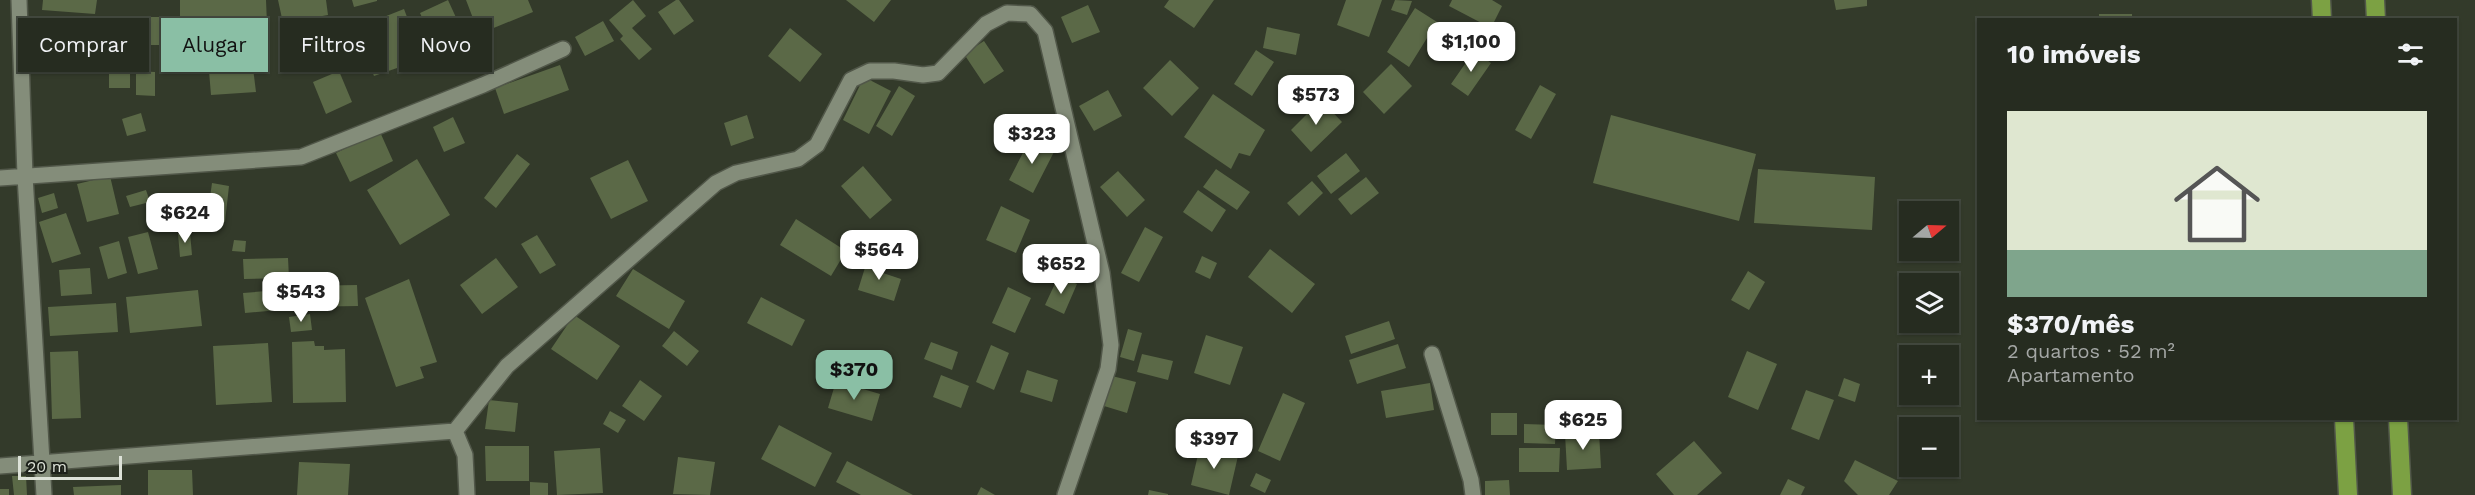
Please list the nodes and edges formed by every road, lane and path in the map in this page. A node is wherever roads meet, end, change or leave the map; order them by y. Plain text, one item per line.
1 (19, 0) edge
2 (2321, 0) edge
3 (2375, 0) edge
4 (2322, 18) edge
5 (2376, 18) edge
6 (563, 49) dead end
7 (25, 176) junction
8 (0, 178) edge
9 (1432, 354) dead end
10 (2343, 420) edge
11 (2398, 420) edge
12 (455, 431) junction
13 (42, 463) junction
14 (0, 466) edge
15 (44, 495) edge
16 (467, 495) edge
17 (1065, 495) edge
18 (1473, 495) edge
19 (2348, 495) edge
20 (2402, 495) edge

1 - 7 street
2 - 4 highway
3 - 5 highway
6 - 7 street
7 - 8 street
7 - 13 street
9 - 18 street
10 - 19 highway
11 - 20 highway
12 - 13 street
12 - 16 street
12 - 17 street
13 - 14 street
13 - 15 street

